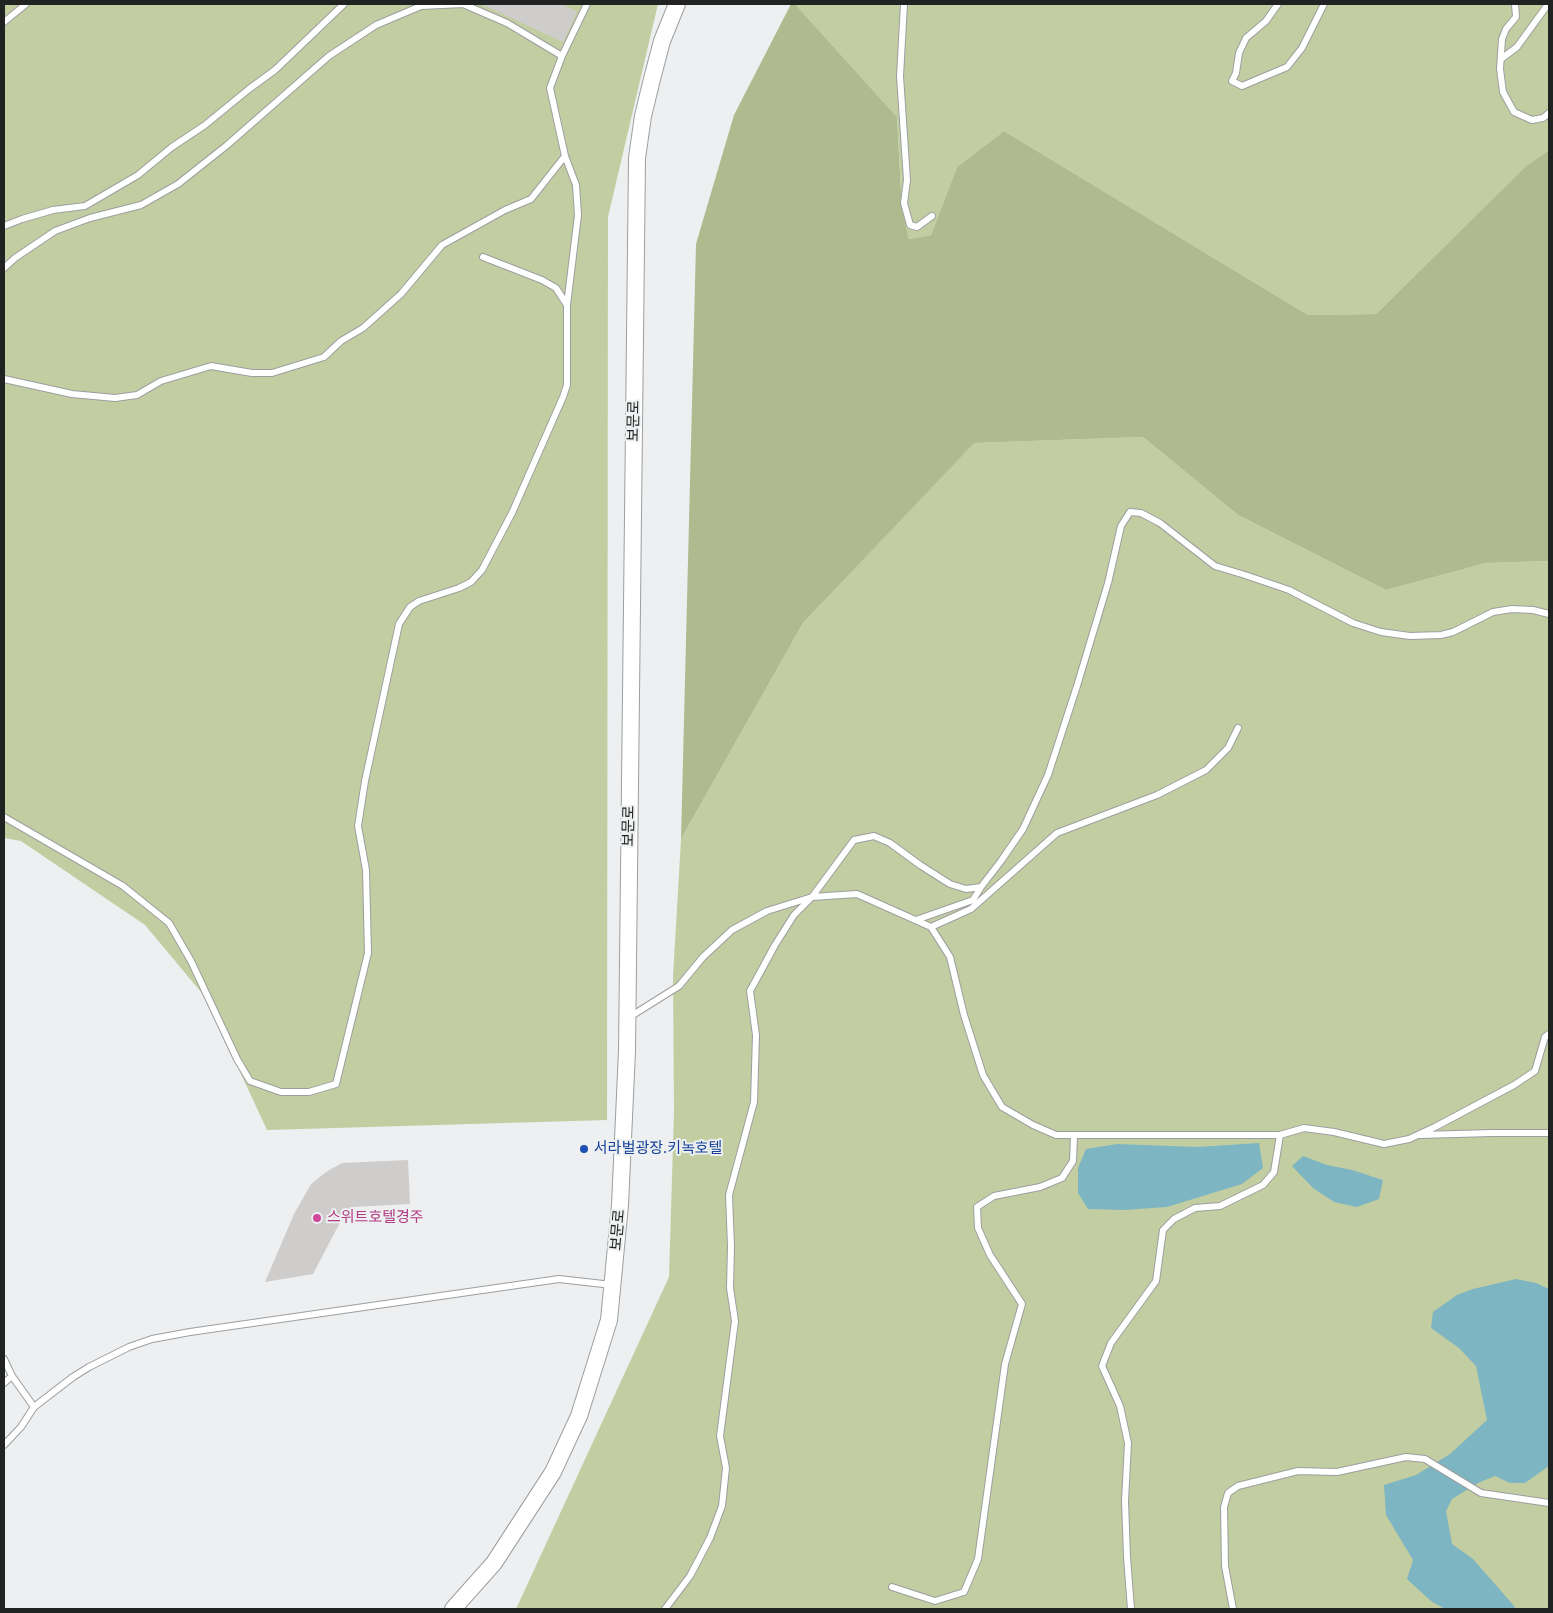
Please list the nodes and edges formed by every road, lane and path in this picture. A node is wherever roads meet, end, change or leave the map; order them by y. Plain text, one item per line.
1 (26, 4) edge
2 (344, 4) edge
3 (587, 4) edge
4 (677, 4) edge
5 (904, 4) edge
6 (1278, 4) edge
7 (1324, 4) edge
8 (1515, 4) edge
9 (1546, 4) edge
10 (4, 22) edge
11 (562, 56) junction
12 (1500, 59) junction
13 (1549, 113) edge
14 (565, 156) junction
15 (932, 216) dead end
16 (4, 226) edge
17 (483, 257) dead end
18 (4, 268) edge
19 (566, 305) junction
20 (4, 379) edge
21 (1549, 614) edge
22 (1238, 728) dead end
23 (4, 817) edge
24 (981, 887) junction
25 (812, 897) junction
26 (916, 920) junction
27 (931, 926) junction
28 (627, 1018) junction
29 (1549, 1034) edge
30 (1549, 1133) edge
31 (1074, 1135) junction
32 (1280, 1135) junction
33 (1416, 1136) junction
34 (613, 1285) junction
35 (4, 1359) edge
36 (12, 1376) junction
37 (4, 1384) edge
38 (34, 1407) junction
39 (4, 1446) edge
40 (1549, 1503) edge
41 (892, 1588) dead end
42 (453, 1609) edge
43 (665, 1609) edge
44 (1131, 1609) edge
45 (1233, 1609) edge

1 - 10 lane
2 - 16 lane
3 - 11 lane
4 - 28 street, 보문로
5 - 15 lane
6 - 7 lane
8 - 12 lane
9 - 12 lane
11 - 14 lane
11 - 18 lane
12 - 13 lane
14 - 19 lane
14 - 20 lane
17 - 19 lane
19 - 23 lane
21 - 24 lane
22 - 27 lane
24 - 25 lane
24 - 26 lane
25 - 26 lane
25 - 28 lane
25 - 43 lane
26 - 27 lane
27 - 31 lane
28 - 34 street, 보문로
29 - 33 lane
30 - 33 lane
31 - 32 lane
31 - 41 lane
32 - 33 lane
32 - 44 lane
34 - 38 lane
34 - 42 street, 보문로
35 - 36 lane
36 - 37 lane
36 - 38 lane
38 - 39 lane
40 - 45 lane

